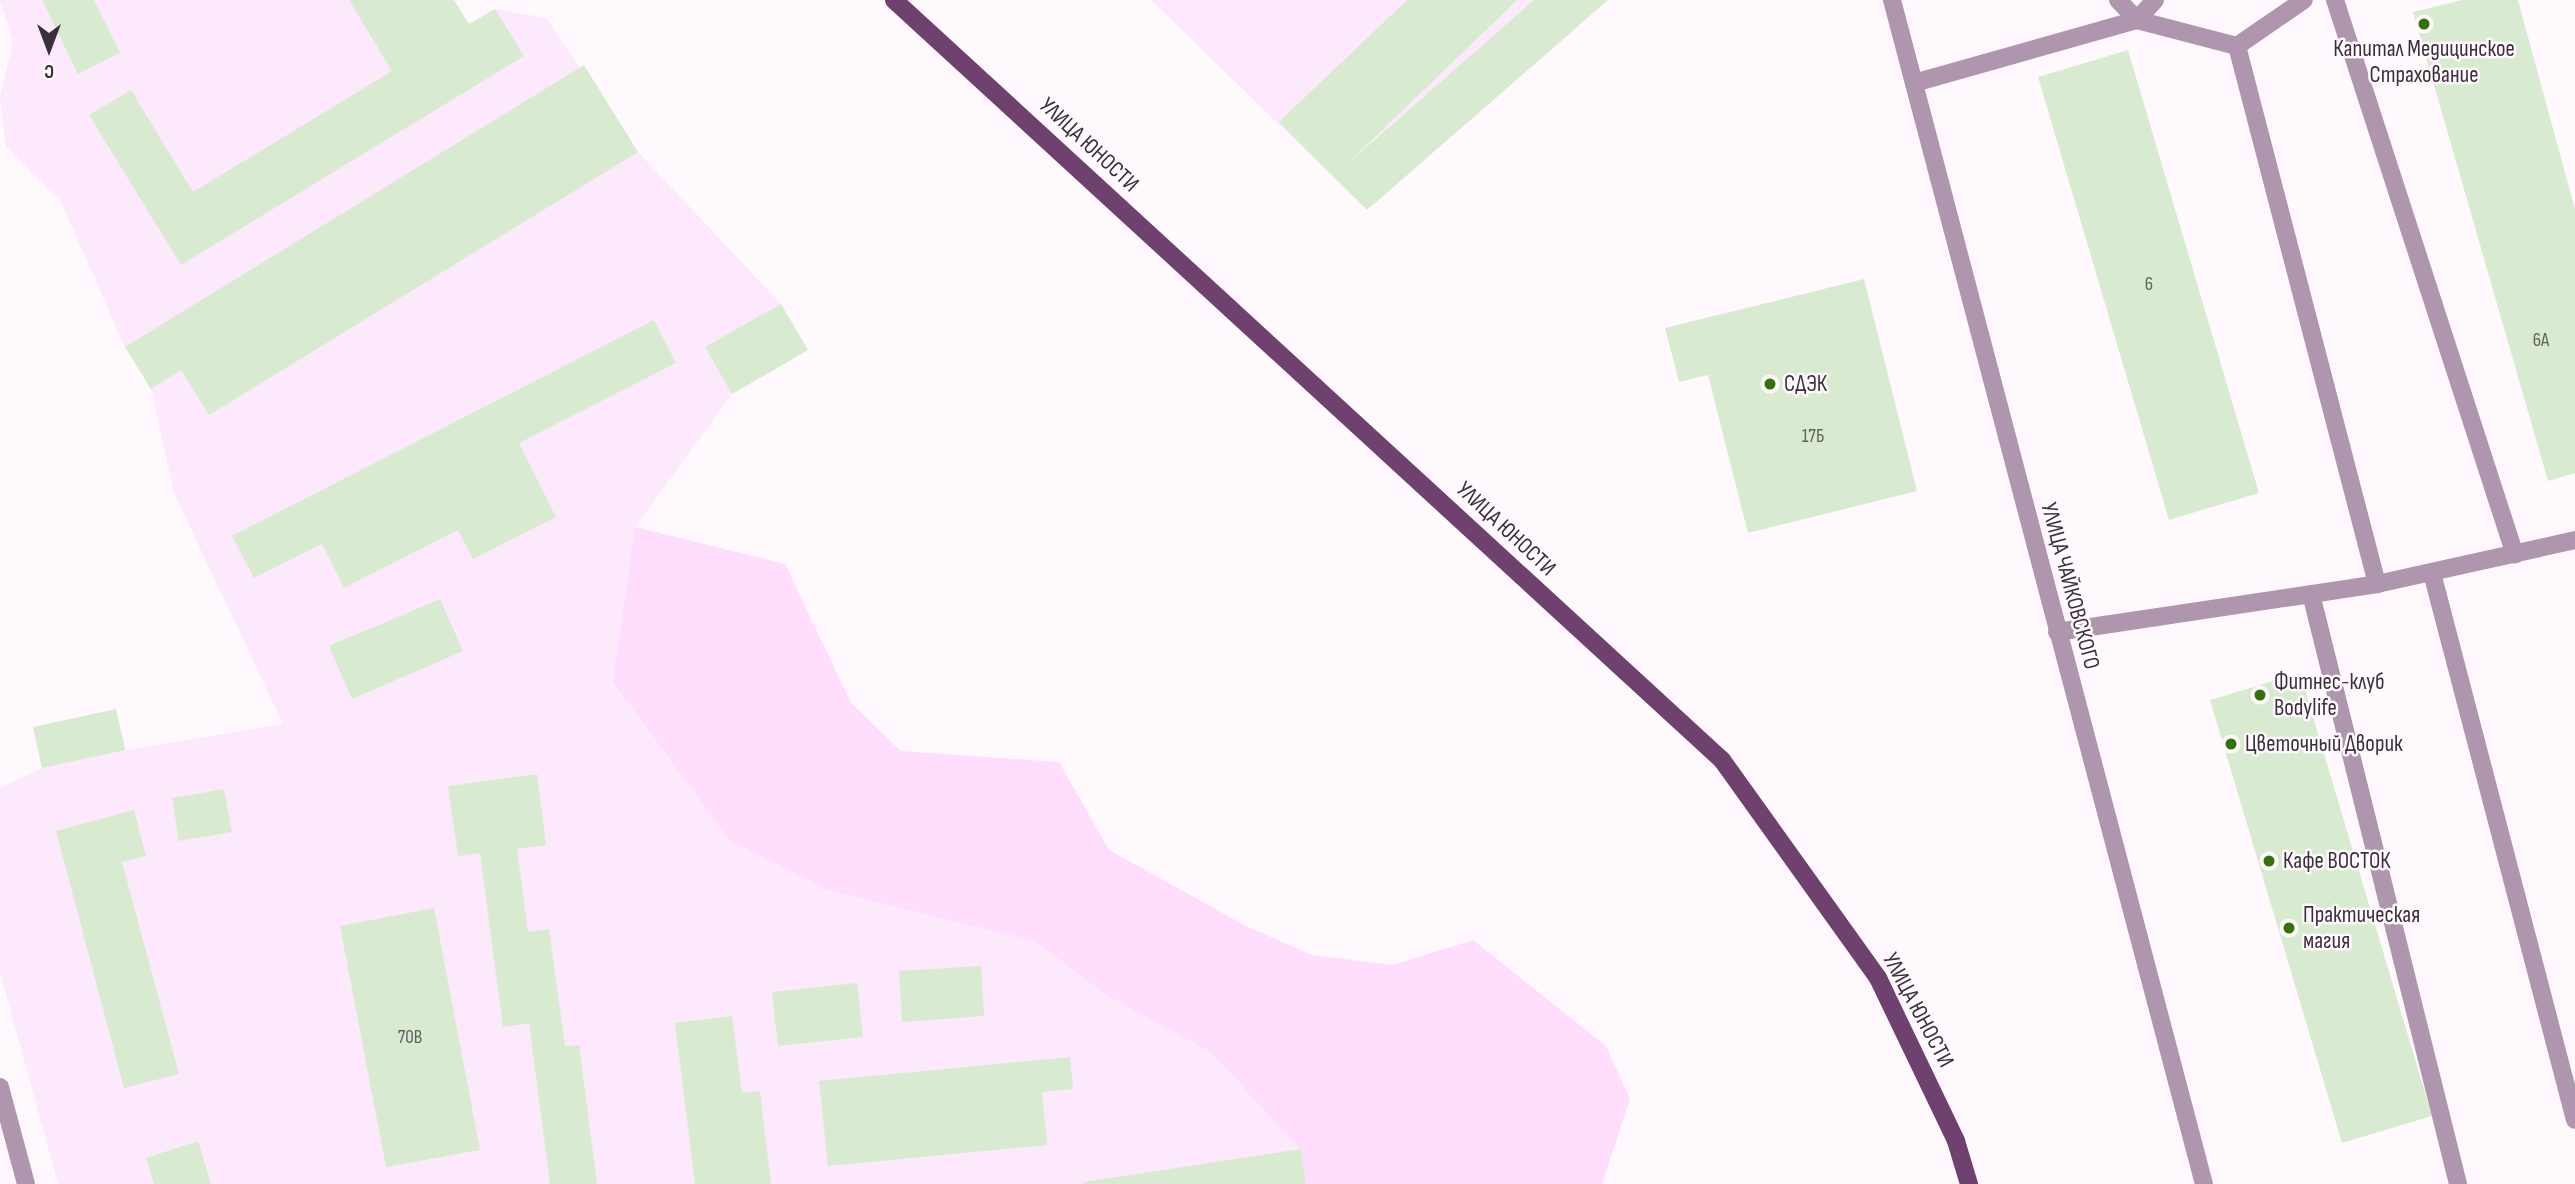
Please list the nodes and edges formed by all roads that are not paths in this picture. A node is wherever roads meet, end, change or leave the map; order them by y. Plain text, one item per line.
1 (894, 0) edge
2 (1892, 0) edge
3 (2118, 0) edge
4 (2155, 0) edge
5 (2304, 0) edge
6 (2335, 0) edge
7 (2137, 20) junction
8 (2237, 46) junction
9 (1913, 83) junction
10 (2575, 540) edge
11 (2515, 555) junction
12 (2432, 573) junction
13 (2377, 584) junction
14 (2311, 594) junction
15 (2057, 632) junction
16 (0, 1087) edge
17 (2575, 1120) edge
18 (26, 1184) edge
19 (1969, 1184) edge
20 (2204, 1184) edge
21 (2458, 1184) edge

1 - 19 main road, УЛИЦА ЮНОСТИ
2 - 9 street, УЛИЦА ЧАЙКОВСКОГО
3 - 7 street
4 - 7 street
5 - 8 street
6 - 11 street
7 - 8 street
7 - 9 street
8 - 13 street
9 - 15 street, УЛИЦА ЧАЙКОВСКОГО
10 - 11 street
11 - 12 street
12 - 13 street
12 - 17 street
13 - 14 street
14 - 15 street
14 - 21 street
15 - 20 street, УЛИЦА ЧАЙКОВСКОГО
16 - 18 street

